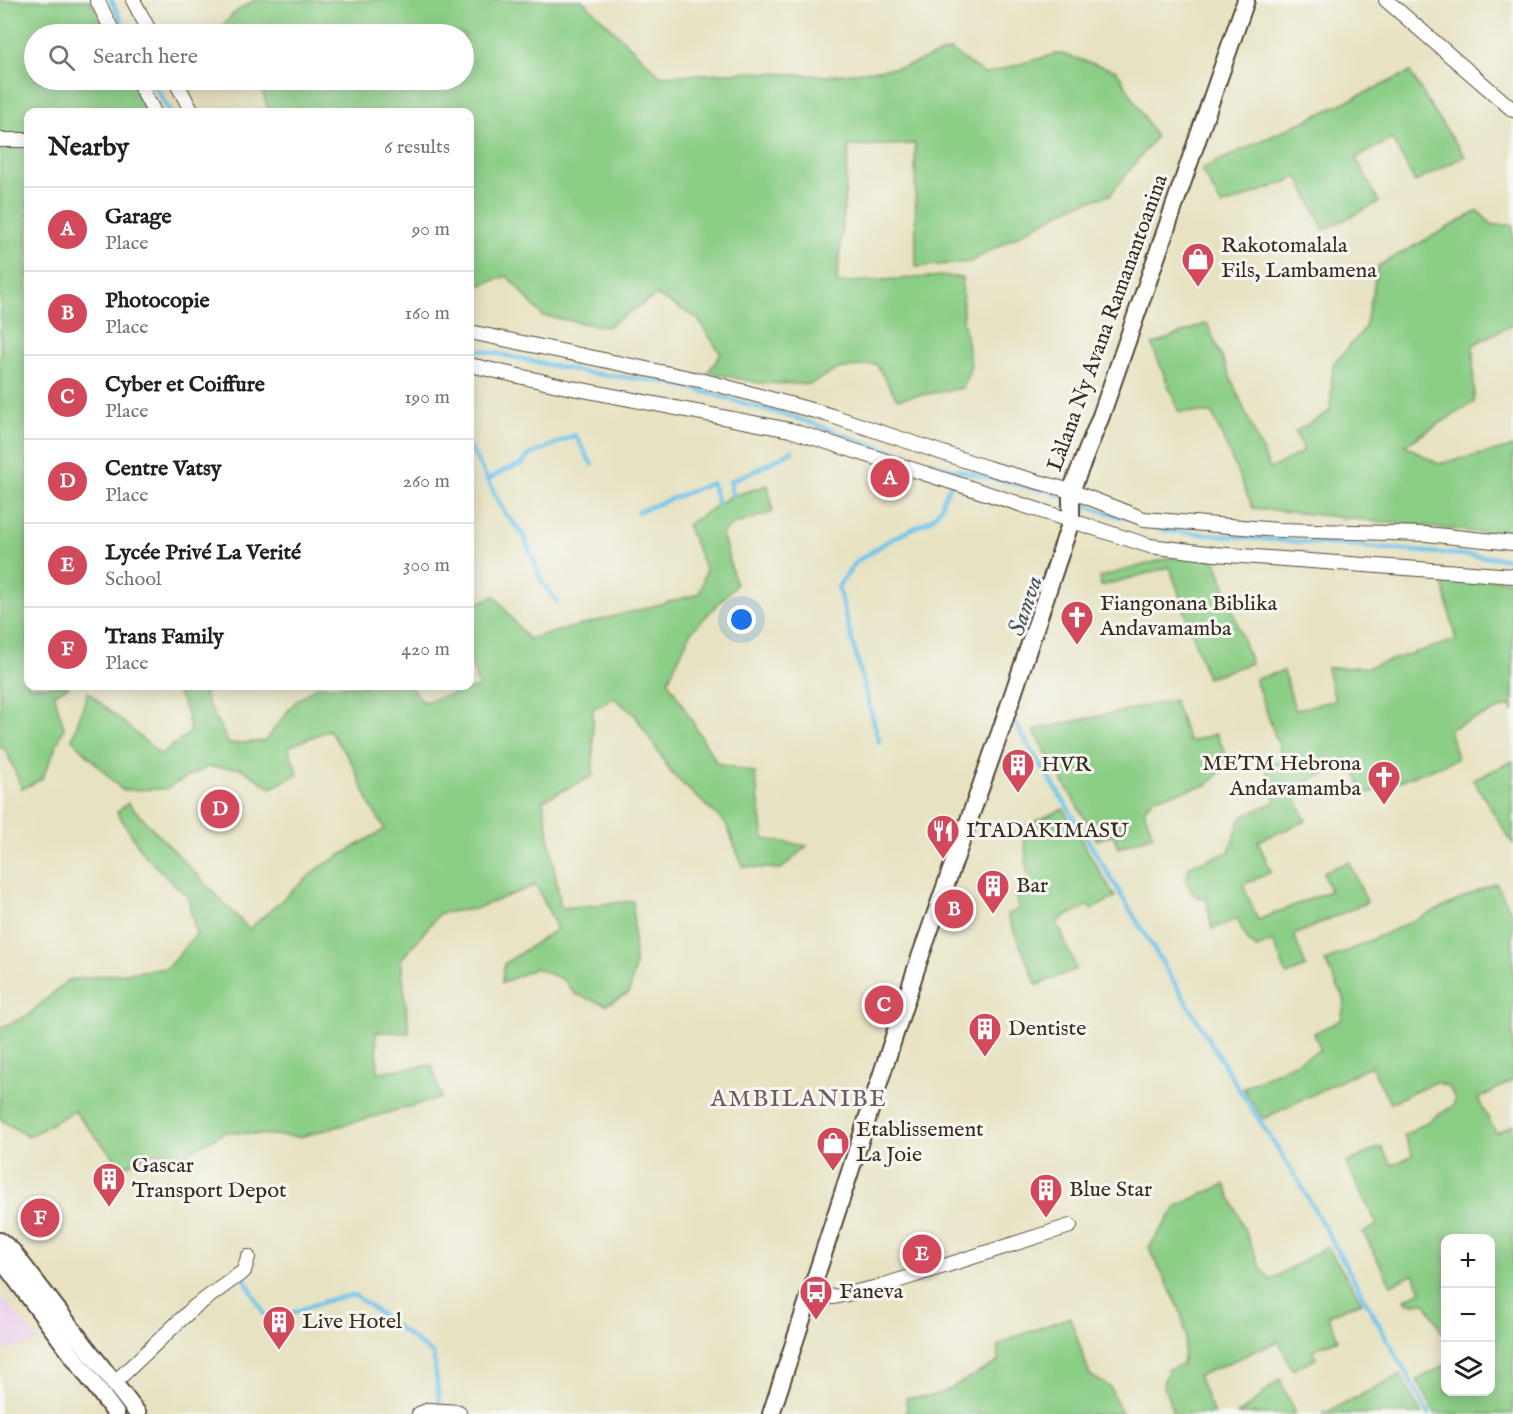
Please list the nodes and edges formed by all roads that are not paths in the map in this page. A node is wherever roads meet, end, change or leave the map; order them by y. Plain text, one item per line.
1 (97, 0) edge
2 (133, 0) edge
3 (1246, 0) edge
4 (1386, 0) edge
5 (109, 24) edge
6 (146, 24) edge
7 (142, 90) edge
8 (180, 90) edge
9 (152, 108) edge
10 (190, 108) edge
11 (1513, 110) edge
12 (0, 140) edge
13 (24, 140) edge
14 (474, 333) edge
15 (474, 366) edge
16 (1071, 491) junction
17 (1071, 521) junction
18 (1513, 543) edge
19 (1513, 576) edge
20 (1070, 1226) dead end
21 (0, 1241) edge
22 (248, 1257) dead end
23 (0, 1258) edge
24 (811, 1294) junction
25 (113, 1384) junction
26 (454, 1412) dead end
27 (116, 1414) edge
28 (138, 1414) edge
29 (419, 1414) edge
30 (771, 1414) edge

1 - 5 street
2 - 6 street
3 - 16 street, Làlana Ny Avana Ramanantoanina
4 - 11 street
7 - 9 street
8 - 10 street
12 - 13 street
14 - 16 street
15 - 17 street
16 - 17 street, Làlana Ny Avana Ramanantoanina
16 - 18 street
17 - 19 street
17 - 24 street, Làlana Ny Avana Ramanantoanina
20 - 24 street
21 - 25 street
22 - 25 street
23 - 27 street
24 - 30 street, Làlana Ny Avana Ramanantoanina
25 - 28 street
26 - 29 street

